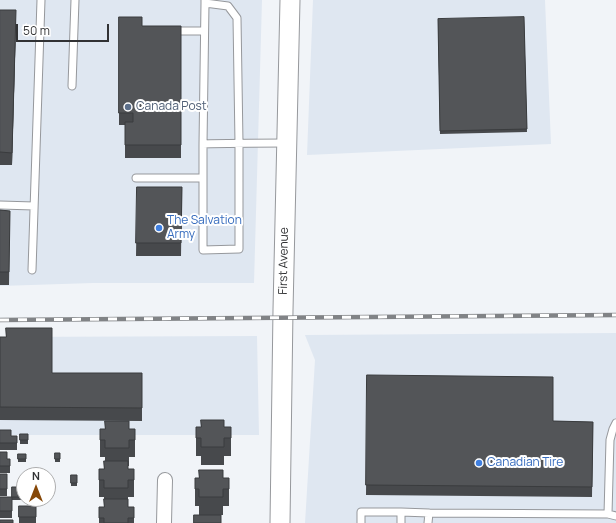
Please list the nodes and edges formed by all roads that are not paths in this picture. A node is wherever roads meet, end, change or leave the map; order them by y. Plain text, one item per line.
1 (41, 0) edge
2 (74, 0) edge
3 (290, 0) edge
4 (205, 1) edge
5 (168, 30) edge
6 (204, 31) junction
7 (72, 86) dead end
8 (239, 143) junction
9 (286, 143) junction
10 (203, 144) junction
11 (136, 178) dead end
12 (203, 178) junction
13 (0, 205) edge
14 (34, 206) junction
15 (32, 270) dead end
16 (616, 423) edge
17 (165, 480) dead end
18 (401, 512) junction
19 (429, 513) junction
20 (608, 514) junction
21 (616, 516) edge
22 (164, 523) edge
23 (280, 523) edge
24 (361, 523) edge
25 (401, 523) edge
26 (428, 523) edge

1 - 14 lane
2 - 7 lane
3 - 9 main road, First Avenue
4 - 6 lane
4 - 8 lane
5 - 6 lane
6 - 10 lane
8 - 9 lane
8 - 10 lane
8 - 12 lane
9 - 23 main road, First Avenue
10 - 12 lane
11 - 12 lane
13 - 14 lane
14 - 15 lane
16 - 20 lane
17 - 22 street
18 - 19 lane
18 - 24 lane
18 - 25 lane
19 - 20 lane
19 - 26 lane
20 - 21 lane

